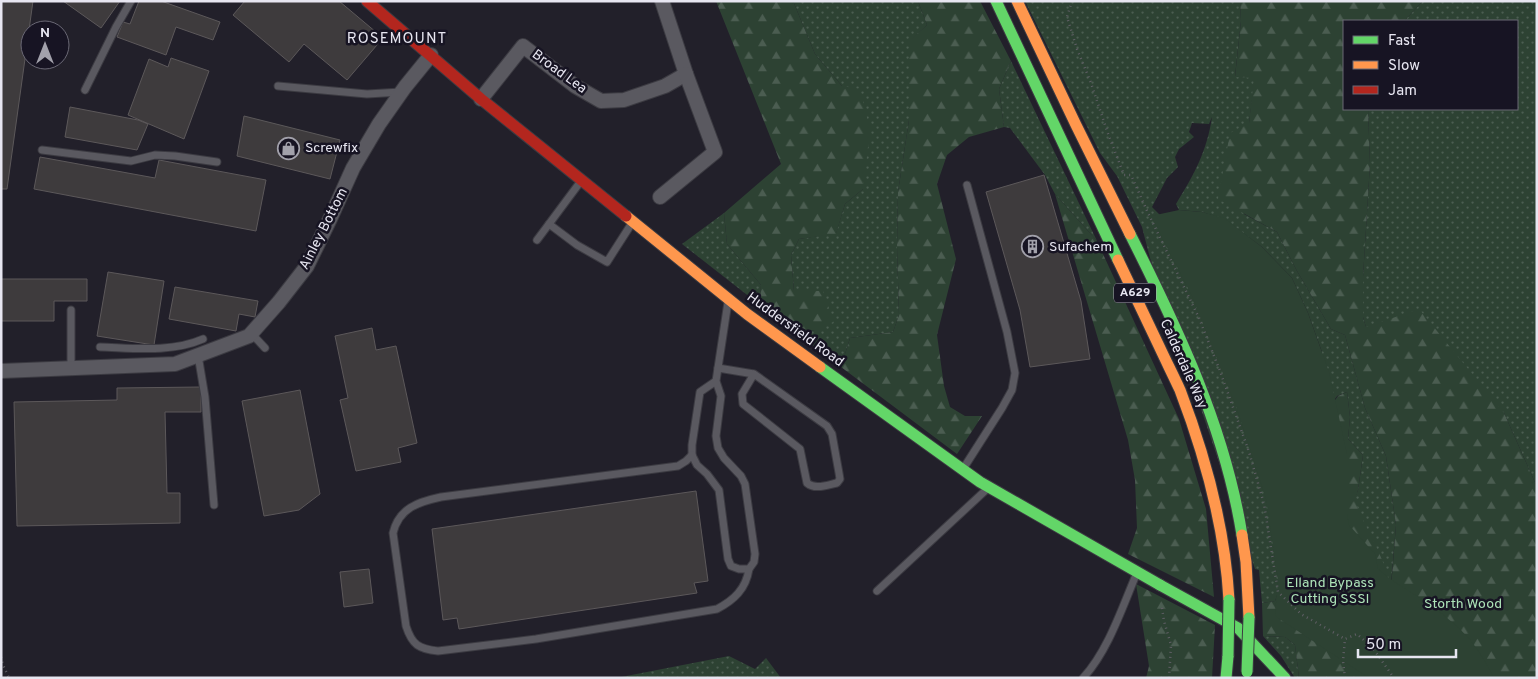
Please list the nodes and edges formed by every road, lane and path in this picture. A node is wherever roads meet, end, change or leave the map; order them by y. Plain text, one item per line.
1 (131, 1) edge
2 (367, 1) edge
3 (662, 1) edge
4 (996, 1) edge
5 (1017, 1) edge
6 (431, 55) junction
7 (686, 74) junction
8 (278, 86) dead end
9 (85, 90) dead end
10 (402, 92) junction
11 (481, 99) junction
12 (42, 150) dead end
13 (217, 162) dead end
14 (582, 179) junction
15 (967, 185) dead end
16 (660, 197) dead end
17 (633, 221) junction
18 (549, 224) junction
19 (537, 240) dead end
20 (729, 299) junction
21 (71, 310) dead end
22 (251, 333) junction
23 (203, 339) dead end
24 (179, 346) junction
25 (100, 347) dead end
26 (265, 348) dead end
27 (198, 356) junction
28 (181, 362) junction
29 (71, 368) junction
30 (718, 368) junction
31 (1, 371) edge
32 (754, 374) junction
33 (716, 381) junction
34 (692, 456) junction
35 (963, 470) junction
36 (989, 487) junction
37 (214, 505) dead end
38 (749, 569) junction
39 (1137, 572) junction
40 (1160, 585) junction
41 (877, 591) dead end
42 (1, 657) edge
43 (1246, 675) edge
44 (9, 678) edge
45 (1083, 678) edge
46 (1169, 678) edge
47 (1226, 678) edge
48 (1285, 678) edge
49 (1345, 678) edge
50 (1394, 678) edge

1 - 9 lane
2 - 6 main road, Huddersfield Road
3 - 7 street
4 - 47 main road, Calderdale Way / A629, bridge
5 - 43 main road, Calderdale Way / A629, bridge
6 - 10 street, Ainley Bottom
6 - 11 main road, Huddersfield Road
7 - 11 street, Broad Lea
7 - 16 street
8 - 10 lane
10 - 22 street, Ainley Bottom
11 - 14 main road, Huddersfield Road
12 - 13 lane
14 - 17 main road, Huddersfield Road
14 - 18 lane
15 - 35 lane
17 - 18 lane
17 - 20 main road, Huddersfield Road
18 - 19 lane
20 - 30 lane
20 - 35 main road, Huddersfield Road
21 - 29 lane
22 - 26 lane
22 - 27 street, Ainley Bottom
23 - 24 lane
24 - 25 lane
24 - 28 lane
27 - 28 street, Ainley Bottom
27 - 37 lane
28 - 29 street, Ainley Bottom
29 - 31 street, Ainley Bottom
30 - 32 lane
30 - 33 lane
32 - 32 lane
33 - 34 lane
33 - 38 lane
34 - 38 lane
34 - 38 lane
35 - 36 main road, Huddersfield Road
36 - 39 main road, Huddersfield Road
36 - 41 lane
39 - 40 main road, Huddersfield Road
39 - 45 lane
40 - 46 path
40 - 48 main road, Huddersfield Road
42 - 44 path
49 - 50 path

